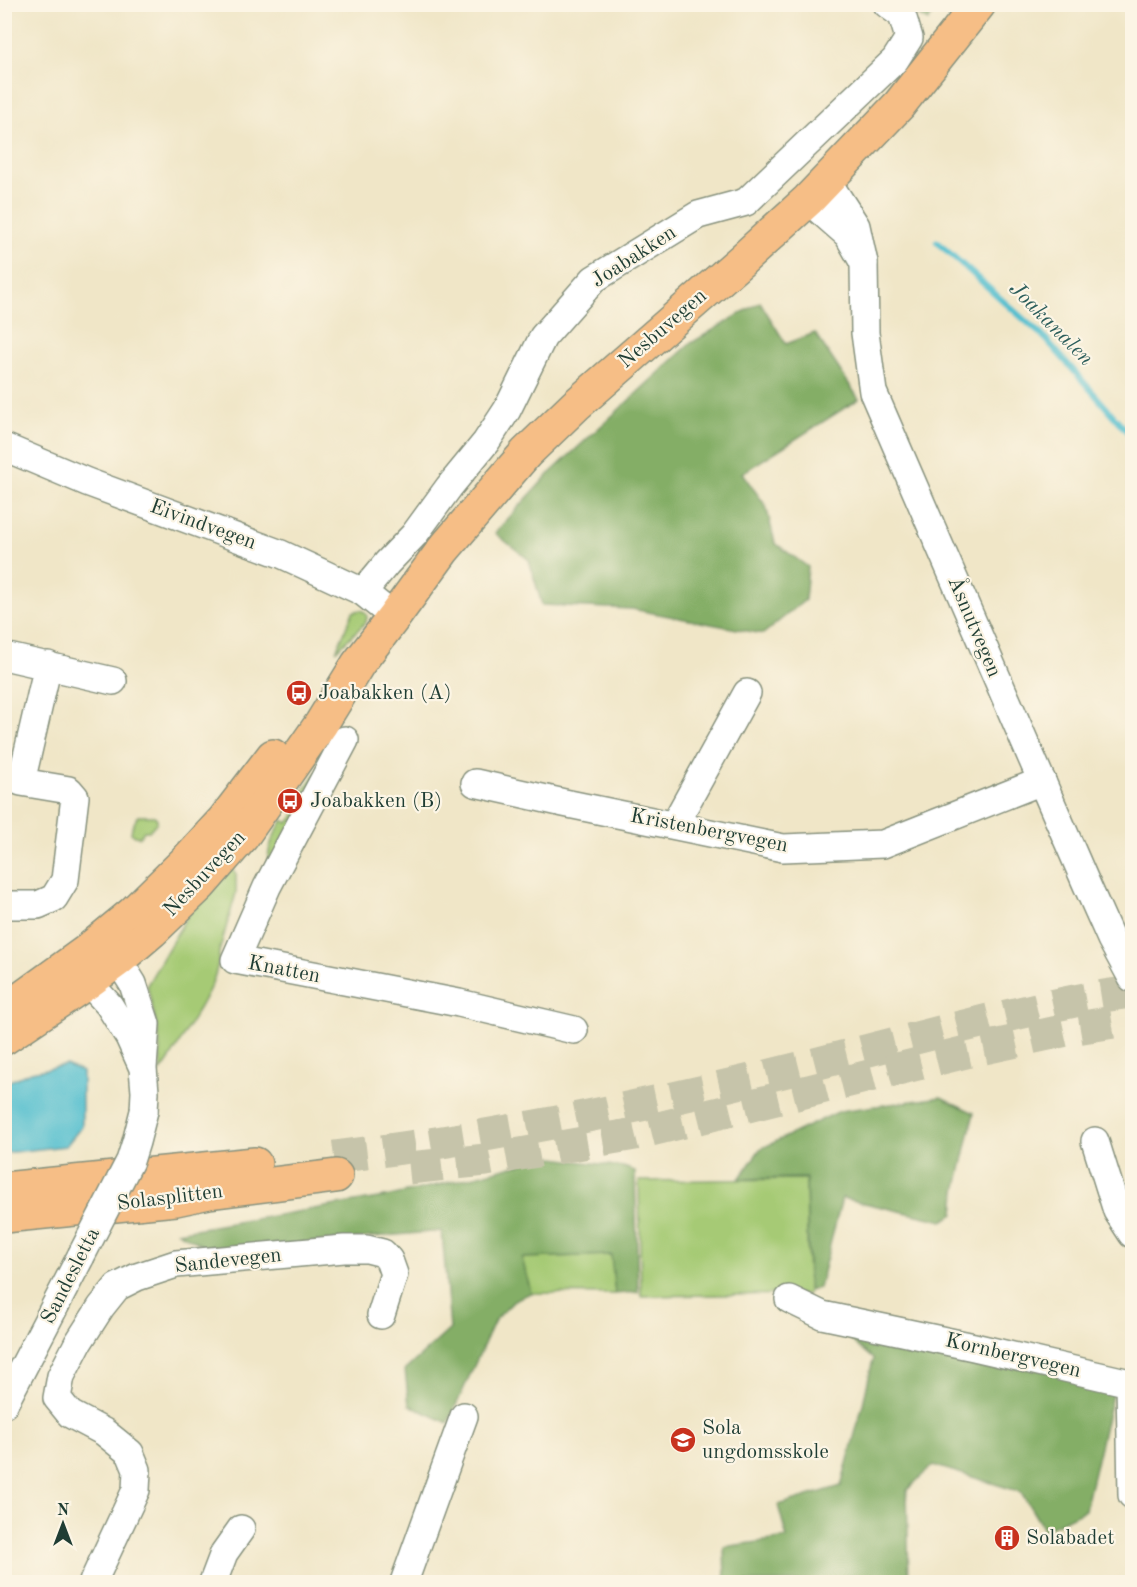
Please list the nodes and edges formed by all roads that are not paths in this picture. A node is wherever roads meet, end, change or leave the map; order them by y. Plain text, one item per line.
1 (887, 4) edge
2 (979, 4) edge
3 (817, 190) junction
4 (4, 447) edge
5 (363, 592) junction
6 (394, 617) junction
7 (4, 656) edge
8 (48, 665) junction
9 (113, 681) dead end
10 (747, 693) dead end
11 (332, 731) junction
12 (1042, 781) junction
13 (475, 783) dead end
14 (674, 825) junction
15 (4, 905) edge
16 (118, 960) junction
17 (88, 967) junction
18 (1132, 978) edge
19 (4, 1011) edge
20 (574, 1030) dead end
21 (4, 1038) edge
22 (144, 1068) junction
23 (1095, 1141) dead end
24 (4, 1189) edge
25 (4, 1216) edge
26 (1132, 1234) edge
27 (789, 1299) dead end
28 (381, 1315) dead end
29 (1132, 1380) edge
30 (4, 1404) edge
31 (464, 1416) dead end
32 (1132, 1496) edge
33 (241, 1528) dead end
34 (93, 1582) edge
35 (213, 1582) edge
36 (404, 1582) edge

1 - 5 street, Joabakken
2 - 3 main road, Nesbuvegen
3 - 6 main road, Nesbuvegen
3 - 12 street, Åsnutvegen
4 - 5 street, Eivindvegen
5 - 6 street, Eivindvegen
6 - 11 main road, Nesbuvegen
7 - 8 street
8 - 9 street
8 - 15 street
10 - 14 street
11 - 16 main road, Nesbuvegen
11 - 17 main road, Nesbuvegen
11 - 20 street, Knatten
12 - 14 street, Kristenbergvegen
12 - 18 street, Åsnutvegen
13 - 14 street, Kristenbergvegen
16 - 17 main road, Nesbuvegen
16 - 22 street, Sandesletta
17 - 19 main road, Nesbuvegen
17 - 21 main road, Nesbuvegen
17 - 22 street
22 - 30 street, Sandesletta, bridge
23 - 26 street
24 - 25 main road, Solasplitten
27 - 29 street, Kornbergvegen
28 - 34 street, Sandevegen
29 - 32 street, Kornbergvegen
31 - 36 street
33 - 35 street

